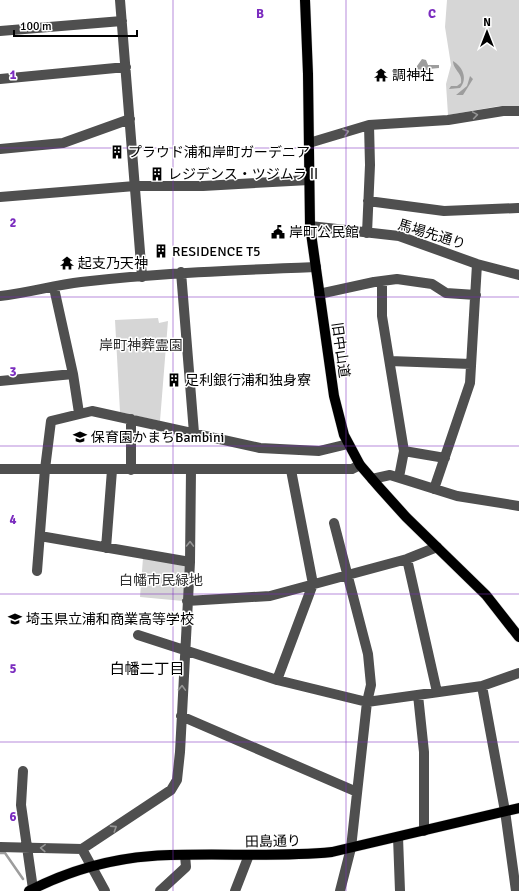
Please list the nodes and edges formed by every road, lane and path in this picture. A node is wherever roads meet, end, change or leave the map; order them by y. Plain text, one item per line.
1 (120, 0) edge
2 (305, 0) edge
3 (122, 21) junction
4 (0, 31) edge
5 (126, 67) junction
6 (0, 79) edge
7 (519, 111) edge
8 (130, 119) junction
9 (369, 125) junction
10 (309, 143) junction
11 (0, 149) edge
12 (309, 180) junction
13 (135, 186) junction
14 (0, 197) edge
15 (368, 201) junction
16 (518, 208) edge
17 (310, 226) junction
18 (367, 233) junction
19 (477, 264) junction
20 (316, 267) junction
21 (181, 272) junction
22 (519, 275) edge
23 (142, 277) junction
24 (382, 281) junction
25 (54, 288) junction
26 (319, 294) junction
27 (476, 295) junction
28 (0, 296) edge
29 (390, 361) junction
30 (471, 364) junction
31 (73, 374) junction
32 (0, 380) edge
33 (78, 413) junction
34 (131, 419) junction
35 (194, 433) junction
36 (348, 444) junction
37 (404, 451) junction
38 (445, 458) junction
39 (360, 465) junction
40 (0, 469) edge
41 (45, 469) junction
42 (112, 470) junction
43 (130, 470) junction
44 (190, 470) junction
45 (291, 470) junction
46 (399, 477) junction
47 (372, 479) junction
48 (434, 489) junction
49 (519, 506) edge
50 (334, 523) dead end
51 (40, 536) junction
52 (437, 547) junction
53 (106, 548) junction
54 (407, 559) junction
55 (190, 562) junction
56 (37, 571) dead end
57 (348, 575) junction
58 (313, 584) junction
59 (187, 601) junction
60 (138, 634) dead end
61 (519, 637) edge
62 (184, 649) junction
63 (519, 673) edge
64 (277, 680) junction
65 (482, 686) junction
66 (437, 692) junction
67 (418, 695) junction
68 (367, 702) junction
69 (181, 716) junction
70 (23, 771) dead end
71 (357, 792) junction
72 (519, 808) edge
73 (505, 811) junction
74 (424, 831) junction
75 (398, 837) junction
76 (0, 847) edge
77 (26, 848) junction
78 (351, 848) junction
79 (82, 849) junction
80 (185, 855) junction
81 (249, 855) junction
82 (93, 868) junction
83 (31, 890) edge
84 (105, 891) edge
85 (160, 891) edge
86 (235, 891) edge
87 (340, 891) edge
88 (400, 891) edge
89 (516, 891) edge

1 - 3 street
2 - 10 main road, 旧中山道
3 - 4 street
3 - 5 street
5 - 6 street
5 - 8 street
9 -> 7 street
8 - 11 street
8 - 13 street
10 -> 9 street
9 - 15 street
10 - 12 main road, 旧中山道
12 - 13 street
12 - 17 main road, 旧中山道
13 - 14 street
13 - 23 street
15 - 16 street
15 - 18 street
17 - 18 street, 馬場先通り
17 - 20 main road, 旧中山道
18 - 19 street, 馬場先通り
19 - 22 street, 馬場先通り
19 - 27 street
20 - 21 street
20 - 26 main road, 旧中山道
21 - 23 street
21 - 35 street
23 - 25 street
24 - 26 street
24 - 27 street
24 - 29 street
25 - 28 street
25 - 31 street
26 - 36 main road, 旧中山道
27 - 30 street
29 - 30 street
29 - 37 street
30 - 38 street
31 - 32 street
31 - 33 street
33 - 34 street
33 - 41 street
34 - 35 street
34 - 43 street
35 - 36 street
36 - 39 main road, 旧中山道
37 - 38 street
37 - 46 street
38 - 48 street
39 - 45 street
39 - 47 main road, 旧中山道
40 - 41 street
41 - 42 street
41 - 51 street
42 - 43 street
42 - 53 street
43 - 44 street
44 - 45 street
55 -> 44 street
45 - 58 street
46 - 47 street
46 - 48 street
47 - 52 main road, 旧中山道
48 - 49 street
50 - 57 street
51 - 53 street
51 - 56 street
52 - 54 street
52 - 61 main road, 旧中山道
53 - 55 street
54 - 57 street
54 - 66 street
55 - 59 street
57 - 58 street
57 - 68 street
58 - 59 street
58 - 64 street
59 - 62 street
60 - 62 street
62 - 64 street
69 -> 62 street
63 - 65 street
64 - 68 street
65 - 66 street
65 - 73 street
66 - 67 street
67 - 68 street
67 - 74 street
68 - 71 street
69 - 71 street
79 -> 69 street
70 - 77 street
71 - 78 street
72 - 73 main road, 田島通り
73 - 74 main road, 田島通り
73 - 89 street
74 - 75 main road, 田島通り
75 - 78 main road, 田島通り
75 - 88 street
76 - 77 street
79 -> 77 street
77 - 83 street
78 - 81 main road, 田島通り
78 - 87 street
79 - 82 street
80 - 81 main road, 田島通り
80 - 82 main road, 田島通り
80 - 85 street
81 - 86 street
82 - 83 main road, 田島通り
82 - 84 street

